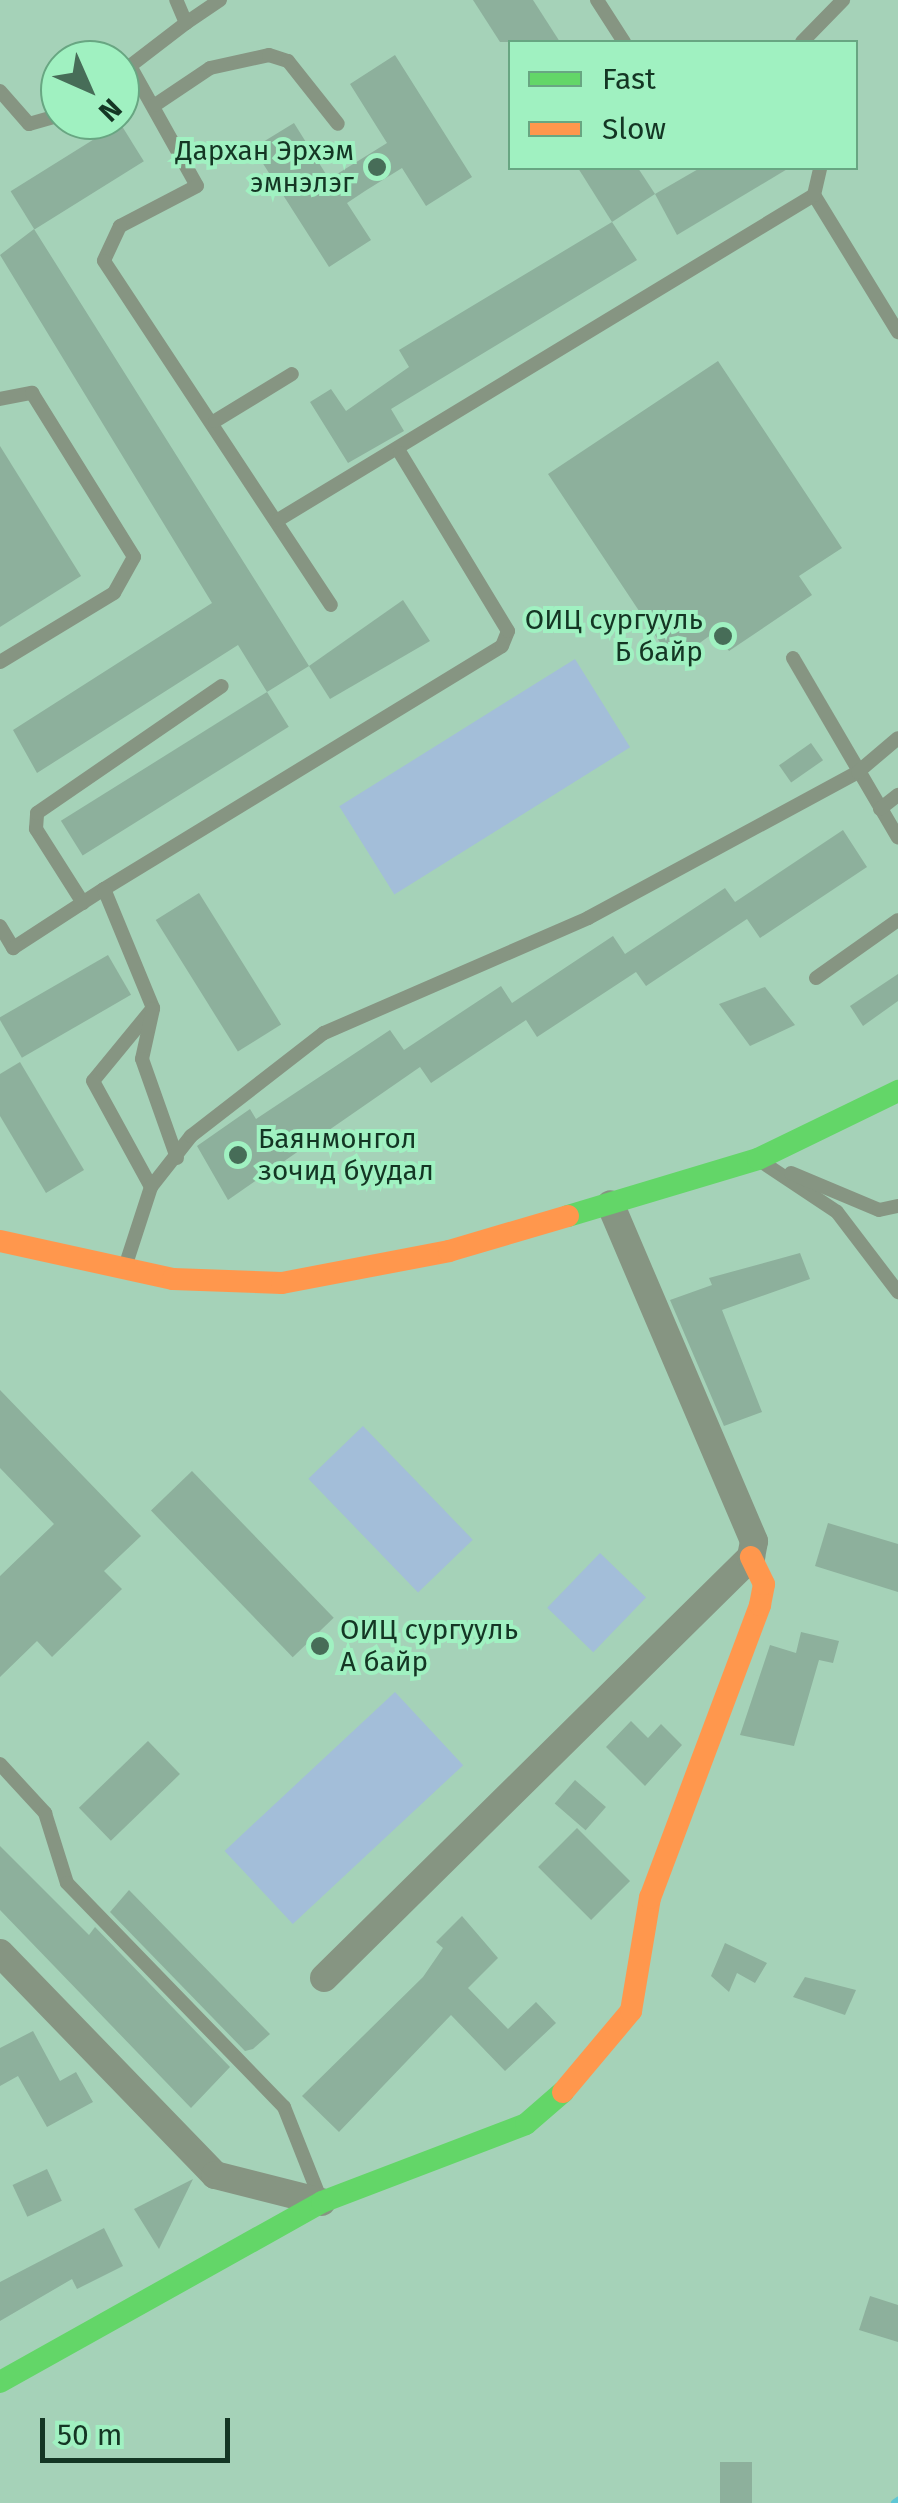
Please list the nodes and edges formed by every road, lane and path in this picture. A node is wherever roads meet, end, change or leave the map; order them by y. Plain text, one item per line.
1 (176, 0) edge
2 (220, 0) edge
3 (598, 0) edge
4 (843, 0) edge
5 (186, 23) junction
6 (623, 40) edge
7 (804, 40) edge
8 (140, 58) edge
9 (140, 87) edge
10 (0, 91) edge
11 (155, 105) junction
12 (40, 120) edge
13 (338, 124) dead end
14 (820, 170) edge
15 (814, 195) junction
16 (898, 332) edge
17 (292, 374) dead end
18 (0, 399) edge
19 (214, 421) junction
20 (400, 453) junction
21 (278, 520) junction
22 (332, 605) dead end
23 (793, 658) dead end
24 (0, 662) edge
25 (222, 686) dead end
26 (898, 738) edge
27 (858, 772) junction
28 (898, 794) edge
29 (880, 809) junction
30 (898, 838) edge
31 (104, 889) junction
32 (83, 903) junction
33 (898, 920) edge
34 (0, 926) edge
35 (816, 978) dead end
36 (153, 1008) junction
37 (898, 1091) edge
38 (177, 1158) junction
39 (758, 1159) junction
40 (151, 1187) junction
41 (610, 1204) junction
42 (898, 1206) edge
43 (0, 1241) edge
44 (124, 1269) junction
45 (898, 1292) edge
46 (751, 1557) junction
47 (0, 1764) edge
48 (0, 1953) edge
49 (324, 1978) dead end
50 (322, 2202) junction
51 (0, 2382) edge

1 - 5 lane
2 - 5 lane
3 - 6 lane
4 - 7 lane
5 - 8 lane
9 - 11 lane
10 - 12 lane
11 - 13 lane
11 - 19 lane
14 - 15 lane
15 - 16 lane
15 - 20 lane
17 - 19 lane
18 - 24 lane
19 - 21 lane
20 - 21 lane
20 - 31 lane
21 - 22 lane
23 - 27 lane
25 - 32 lane
26 - 27 lane
27 - 29 lane
27 - 38 lane
28 - 29 lane
29 - 30 lane
31 - 32 lane
31 - 36 lane
32 - 34 lane
33 - 35 lane
36 - 38 lane
36 - 40 lane
37 - 39 street
38 - 40 lane
39 - 41 street
39 - 42 lane
39 - 45 lane
40 - 44 lane
41 - 44 street
41 - 46 street
43 - 44 street
46 - 49 street
46 - 50 street
47 - 50 lane
48 - 50 street
50 - 51 street

